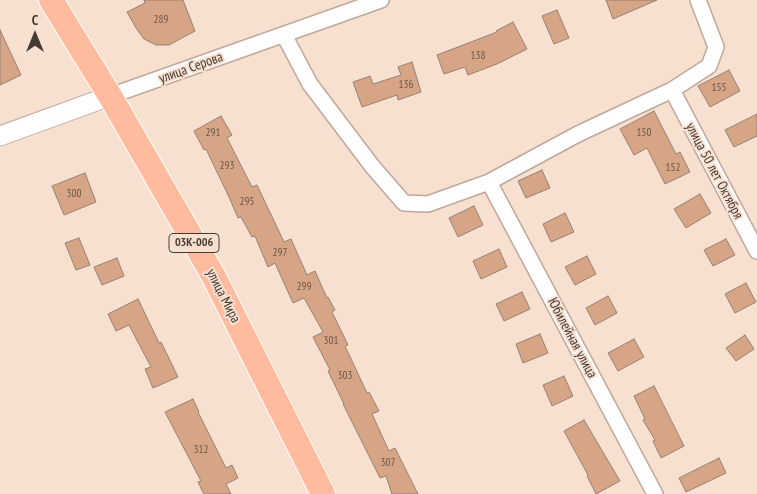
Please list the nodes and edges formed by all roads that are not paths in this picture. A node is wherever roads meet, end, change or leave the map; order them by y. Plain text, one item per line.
1 (51, 0) edge
2 (698, 0) edge
3 (375, 1) edge
4 (284, 35) junction
5 (672, 90) junction
6 (110, 96) junction
7 (0, 136) edge
8 (489, 182) junction
9 (757, 251) edge
10 (323, 494) edge
11 (655, 494) edge

1 - 6 main road, улица Мира / 03К-006
2 - 5 street
3 - 4 street, улица Серова
4 - 6 street, улица Серова
4 - 8 street
5 - 8 street
5 - 9 street, улица 50 лет Октября
6 - 7 street, улица Серова
6 - 10 main road, улица Мира / 03К-006
8 - 11 street, Юбилейная улица

